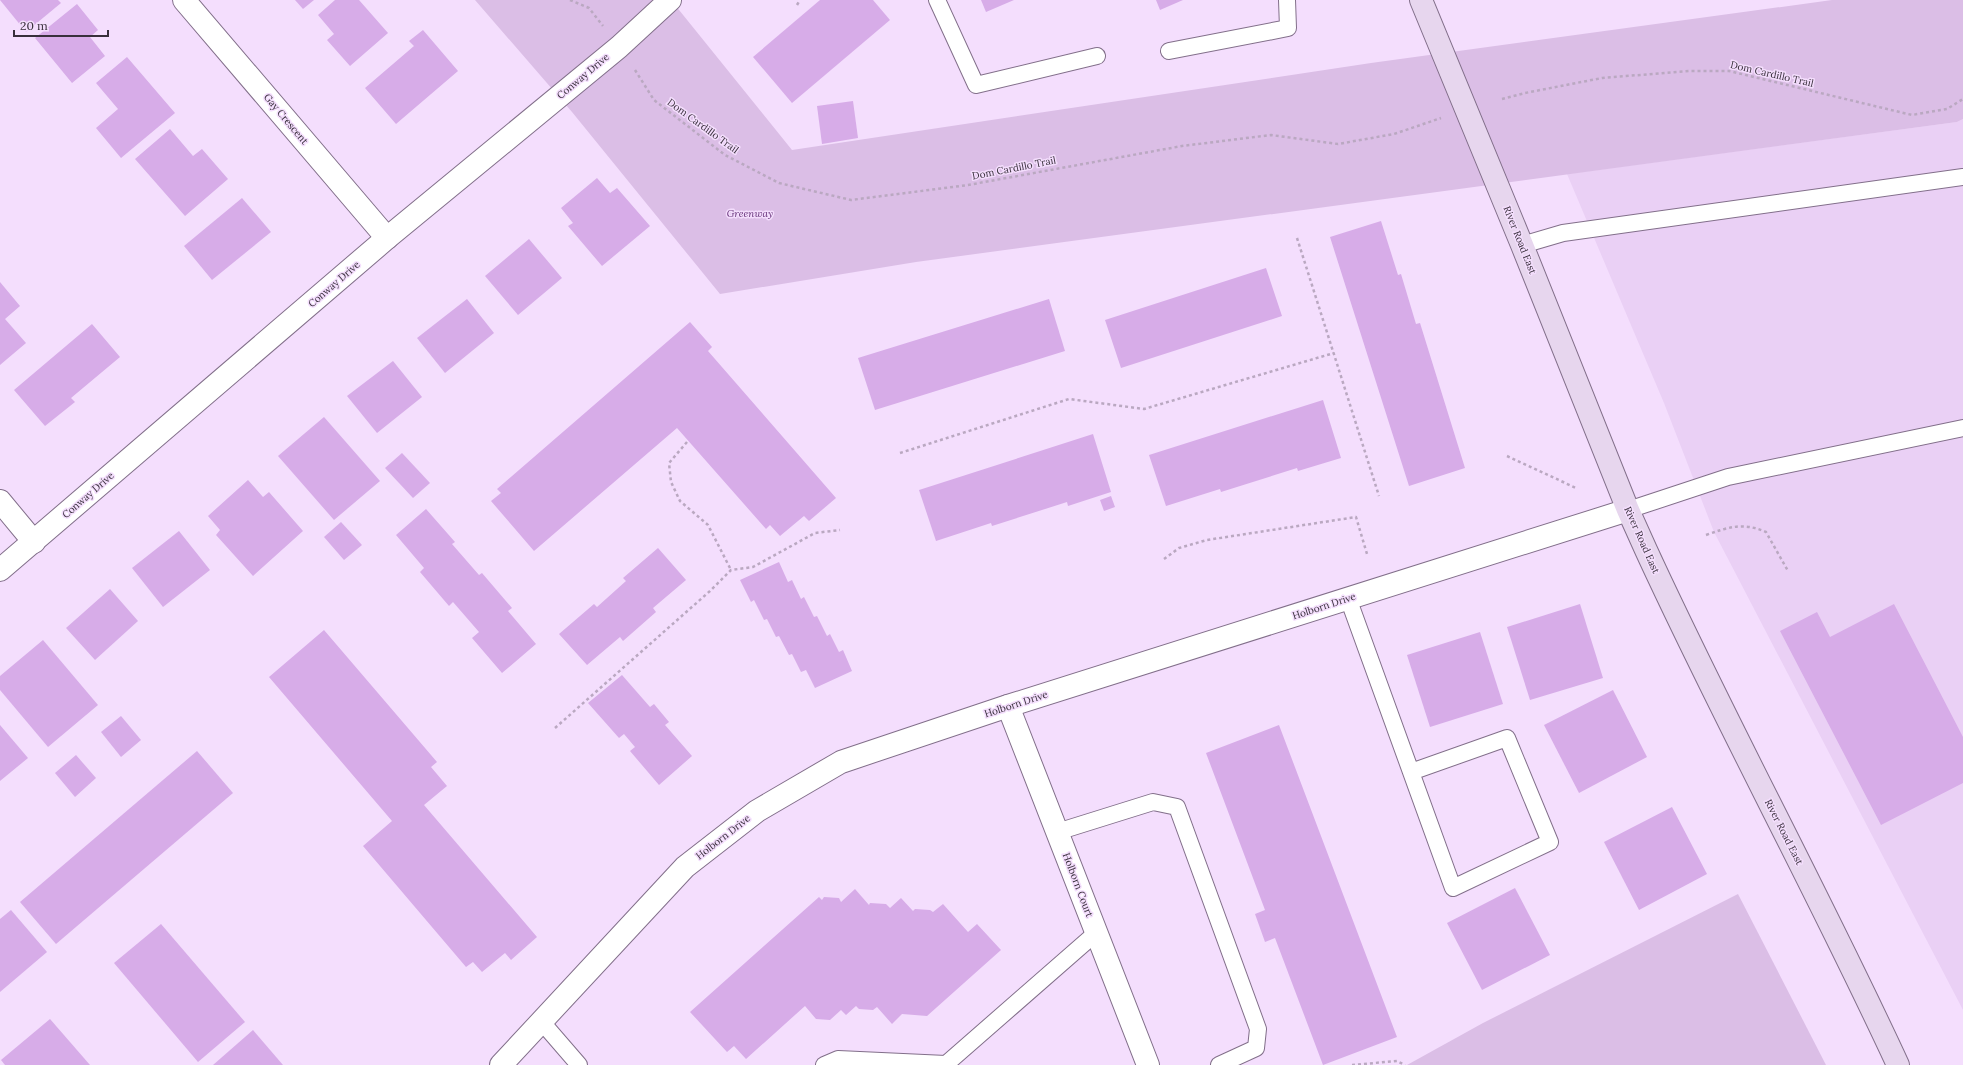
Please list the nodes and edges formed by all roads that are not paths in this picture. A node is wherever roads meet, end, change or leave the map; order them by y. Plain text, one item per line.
1 (184, 0) edge
2 (670, 0) edge
3 (937, 0) edge
4 (1287, 0) edge
5 (1421, 0) edge
6 (1169, 51) dead end
7 (1097, 56) dead end
8 (1963, 177) edge
9 (387, 238) junction
10 (1522, 245) junction
11 (1963, 428) edge
12 (0, 501) edge
13 (1628, 510) junction
14 (34, 542) junction
15 (0, 570) edge
16 (1348, 598) junction
17 (1008, 706) junction
18 (1412, 772) junction
19 (1057, 832) junction
20 (1096, 933) junction
21 (541, 1021) junction
22 (501, 1065) edge
23 (579, 1065) edge
24 (824, 1065) edge
25 (945, 1065) edge
26 (1148, 1065) edge
27 (1219, 1065) edge
28 (1898, 1065) edge

1 - 9 street, Gay Crescent
2 - 9 street, Conway Drive
3 - 7 lane
4 - 6 lane
5 - 10 street, River Road East
8 - 10 lane
9 - 14 street, Conway Drive
10 - 13 street, River Road East
11 - 13 lane
12 - 14 street
13 - 16 street, Holborn Drive
13 - 28 street, River Road East
14 - 15 street, Conway Drive
16 - 17 street, Holborn Drive
16 - 18 lane
17 - 19 street, Holborn Court
17 - 21 street, Holborn Drive
18 - 18 lane
19 - 20 street, Holborn Court
19 - 27 lane
20 - 25 lane
20 - 26 street, Holborn Court
21 - 22 street, Holborn Drive
21 - 23 lane
24 - 25 lane

